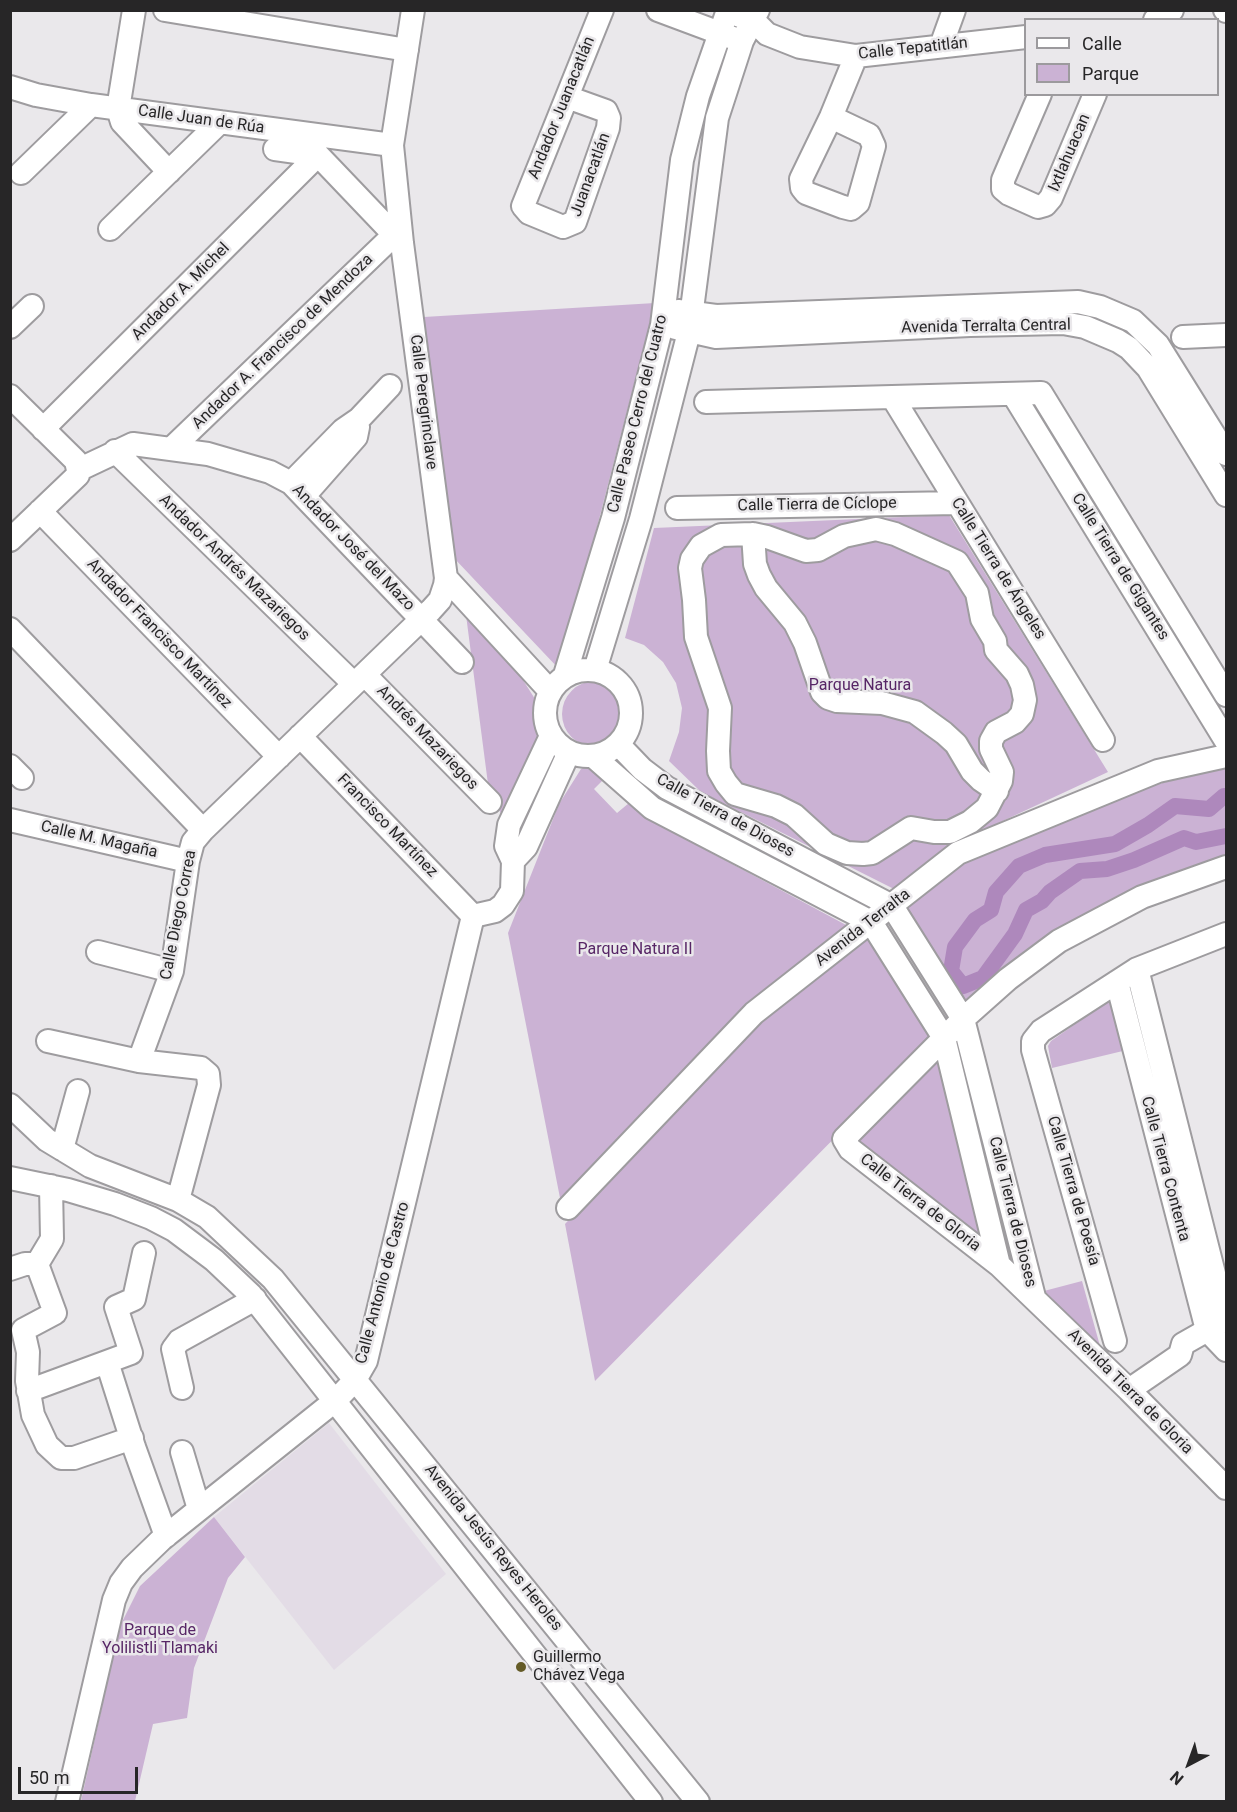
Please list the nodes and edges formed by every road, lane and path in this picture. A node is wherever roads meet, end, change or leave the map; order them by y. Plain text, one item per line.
1 (134, 10) edge
2 (165, 10) edge
3 (413, 10) edge
4 (602, 10) edge
5 (658, 10) edge
6 (954, 10) edge
7 (1172, 10) edge
8 (724, 17) edge
9 (1158, 18) edge
10 (760, 22) edge
11 (1024, 37) edge
12 (742, 41) junction
13 (940, 46) junction
14 (407, 50) junction
15 (856, 56) junction
16 (10, 87) edge
17 (1039, 96) edge
18 (1094, 96) edge
19 (567, 97) junction
20 (91, 105) junction
21 (126, 110) junction
22 (831, 117) dead end
23 (220, 122) junction
24 (392, 145) junction
25 (275, 149) dead end
26 (318, 155) junction
27 (169, 172) junction
28 (21, 173) dead end
29 (523, 206) joint
30 (110, 229) dead end
31 (398, 238) junction
32 (32, 306) dead end
33 (969, 315) junction
34 (663, 316) junction
35 (690, 322) junction
36 (10, 327) edge
37 (1227, 335) edge
38 (1183, 337) dead end
39 (390, 386) dead end
40 (1013, 394) junction
41 (10, 396) edge
42 (893, 398) junction
43 (706, 402) dead end
44 (43, 429) junction
45 (171, 449) junction
46 (115, 452) junction
47 (1227, 454) edge
48 (78, 470) junction
49 (297, 489) junction
50 (1227, 495) edge
51 (957, 502) junction
52 (676, 508) dead end
53 (40, 511) junction
54 (613, 518) junction
55 (641, 519) junction
56 (753, 534) junction
57 (10, 540) edge
58 (446, 578) junction
59 (422, 620) junction
60 (10, 629) edge
61 (462, 662) dead end
62 (596, 670) junction
63 (359, 679) junction
64 (558, 683) junction
65 (1227, 695) edge
66 (300, 736) junction
67 (551, 736) junction
68 (1103, 740) dead end
69 (1227, 741) edge
70 (619, 745) junction
71 (569, 752) junction
72 (592, 756) junction
73 (1227, 756) edge
74 (279, 757) junction
75 (997, 791) junction
76 (489, 802) dead end
77 (10, 820) edge
78 (203, 830) junction
79 (188, 861) junction
80 (513, 861) junction
81 (1227, 867) edge
82 (892, 906) junction
83 (473, 916) junction
84 (871, 922) junction
85 (1225, 940) edge
86 (98, 952) dead end
87 (1137, 969) junction
88 (172, 970) junction
89 (1117, 982) junction
90 (963, 1019) junction
91 (944, 1038) junction
92 (48, 1041) dead end
93 (138, 1061) junction
94 (78, 1091) dead end
95 (10, 1105) edge
96 (62, 1149) junction
97 (10, 1178) edge
98 (51, 1186) junction
99 (178, 1200) junction
100 (568, 1208) dead end
101 (148, 1236) junction
102 (37, 1264) junction
103 (999, 1265) junction
104 (10, 1269) edge
105 (1034, 1297) junction
106 (255, 1299) junction
107 (1221, 1322) edge
108 (1115, 1341) dead end
109 (1227, 1350) edge
110 (107, 1362) junction
111 (355, 1380) junction
112 (1121, 1383) junction
113 (22, 1386) edge
114 (182, 1388) dead end
115 (336, 1400) junction
116 (133, 1442) junction
117 (182, 1452) dead end
118 (1227, 1488) edge
119 (199, 1509) junction
120 (166, 1536) junction
121 (67, 1802) edge
122 (651, 1802) edge
123 (698, 1802) edge

1 - 21 street
2 - 14 street
3 - 14 street, Calle Peregrinclave
4 - 19 street, Andador Juanacatlán
5 - 8 street
6 - 13 street
7 - 9 street
8 - 10 street, Calle Tepatitlán
8 - 12 street
8 - 34 street, Calle Paseo Cerro del Cuatro
10 - 12 street, Calle Paseo Cerro del Cuatro
10 - 15 street, Calle Tepatitlán
11 - 13 street, Calle Tepatitlán
12 - 35 street, Calle Paseo Cerro del Cuatro
13 - 15 street, Calle Tepatitlán
14 - 24 street, Calle Peregrinclave
15 - 22 street
16 - 20 street, Calle Juan de Rúa
17 - 18 street, Ixtlahuacan
19 - 29 street, Andador Juanacatlán
19 - 29 street, Juanacatlán
20 - 21 street, Calle Juan de Rúa
20 - 28 street
21 - 23 street, Calle Juan de Rúa
21 - 27 street
23 - 24 street, Calle Juan de Rúa
23 - 27 street
24 - 31 street, Calle Peregrinclave
25 - 26 street
26 - 31 street
26 - 44 street, Andador A. Michel
27 - 30 street
31 - 45 street, Andador A. Francisco de Mendoza
31 - 58 street, Calle Peregrinclave
32 - 36 street
33 - 35 street, Avenida Terralta Central
33 - 47 street, Avenida Terralta Central
33 - 50 street, Avenida Terralta Central
34 - 35 street, Avenida Terralta Central
34 - 54 street, Calle Paseo Cerro del Cuatro
35 - 55 street, Calle Paseo Cerro del Cuatro
37 - 38 street
39 - 49 street
40 - 42 street, Calle Tierra de Gigantes
40 - 65 street, Calle Tierra de Gigantes
40 - 69 street, Calle Tierra de Gigantes
41 - 44 street
42 - 43 street, Calle Tierra de Gigantes
42 - 51 street, Calle Tierra de Ángeles
44 - 48 street
45 - 46 street, Andador José del Mazo
45 - 49 street, Andador José del Mazo
46 - 48 street, Andador José del Mazo
46 - 63 street, Andador Andrés Mazariegos
48 - 53 street
49 - 59 street, Andador José del Mazo
51 - 52 street, Calle Tierra de Cíclope
51 - 68 street, Calle Tierra de Ángeles
53 - 57 street
53 - 74 street, Andador Francisco Martínez
54 - 55 street
54 - 64 street, Calle Paseo Cerro del Cuatro
55 - 62 street, Calle Paseo Cerro del Cuatro
56 - 75 street
56 - 75 street
56 - 75 street
58 - 59 street, Calle Peregrinclave
58 - 64 street
59 - 61 street, Andador José del Mazo
59 - 63 street, Calle Peregrinclave
60 - 78 street
62 - 64 street
62 - 70 street
63 - 66 street, Calle Peregrinclave
63 - 76 street, Andrés Mazariegos
64 - 67 street
66 - 74 street, Calle Diego Correa
66 - 83 street, Francisco Martínez
67 - 71 street
67 - 80 street
70 - 72 street
70 - 82 street, Calle Tierra de Dioses
71 - 72 street
71 - 80 street
72 - 84 street, Calle Tierra de Dioses
73 - 82 street, Avenida Terralta
74 - 78 street, Calle Diego Correa
77 - 79 street, Calle M. Magaña
78 - 79 street, Calle Diego Correa
79 - 88 street, Calle Diego Correa
80 - 83 street
81 - 90 street
82 - 84 street, Avenida Terralta
82 - 90 street, Calle Tierra de Dioses
83 - 111 street, Calle Antonio de Castro
84 - 91 street, Calle Tierra de Dioses
84 - 100 street, Avenida Terralta
85 - 87 street
86 - 88 street
87 - 89 street
87 - 107 street, Calle Tierra Contenta
88 - 93 street, Calle Diego Correa
89 - 107 street, Calle Tierra Contenta
89 - 108 street, Calle Tierra de Poesía
90 - 91 street
90 - 105 street, Calle Tierra de Dioses
91 - 103 street, Calle Tierra de Dioses
91 - 103 street, Calle Tierra de Gloria
92 - 93 street
93 - 99 street
94 - 96 street
95 - 96 street, Avenida Jesús Reyes Heroles
96 - 99 street, Avenida Jesús Reyes Heroles
97 - 98 street, Avenida Jesús Reyes Heroles
98 - 101 street, Avenida Jesús Reyes Heroles
98 - 102 street
99 - 111 street, Avenida Jesús Reyes Heroles
101 - 106 street, Avenida Jesús Reyes Heroles
101 - 110 street
102 - 104 street
102 - 113 street
103 - 105 street, Calle Tierra de Dioses
105 - 112 street, Avenida Tierra de Gloria
106 - 114 street
106 - 115 street, Avenida Jesús Reyes Heroles
107 - 109 street
107 - 112 street
110 - 113 street
110 - 116 street
111 - 115 street, Calle Antonio de Castro
111 - 123 street, Avenida Jesús Reyes Heroles
112 - 118 street, Avenida Tierra de Gloria
113 - 116 street
115 - 119 street, Calle Antonio de Castro
115 - 122 street, Avenida Jesús Reyes Heroles
116 - 120 street
117 - 119 street
119 - 120 street, Calle Antonio de Castro
120 - 121 street, Calle Antonio de Castro

